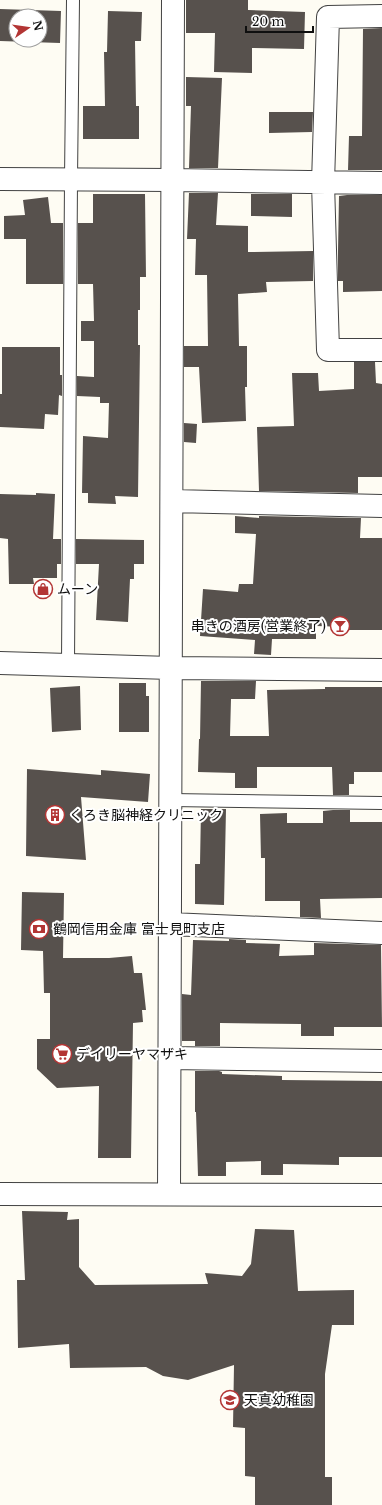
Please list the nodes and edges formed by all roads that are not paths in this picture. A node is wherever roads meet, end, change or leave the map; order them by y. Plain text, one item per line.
1 (74, 0) edge
2 (173, 0) edge
3 (382, 16) edge
4 (0, 179) edge
5 (71, 179) junction
6 (172, 180) junction
7 (323, 183) junction
8 (382, 183) edge
9 (382, 350) edge
10 (172, 502) junction
11 (382, 506) edge
12 (0, 663) edge
13 (68, 664) junction
14 (171, 668) junction
15 (382, 670) edge
16 (171, 800) junction
17 (382, 802) edge
18 (170, 924) junction
19 (382, 933) edge
20 (170, 1058) junction
21 (382, 1061) edge
22 (0, 1194) edge
23 (170, 1194) junction
24 (382, 1195) edge

1 - 5 lane
2 - 6 street
3 - 7 street
4 - 5 street
5 - 6 street
5 - 13 lane
6 - 7 street
6 - 10 street
7 - 8 street
7 - 9 street
10 - 11 street
10 - 14 street
12 - 13 street
13 - 14 street
14 - 15 street
14 - 16 street
16 - 17 lane
16 - 18 street
18 - 19 street
18 - 20 street
20 - 21 street
20 - 23 street
22 - 23 street
23 - 24 street

